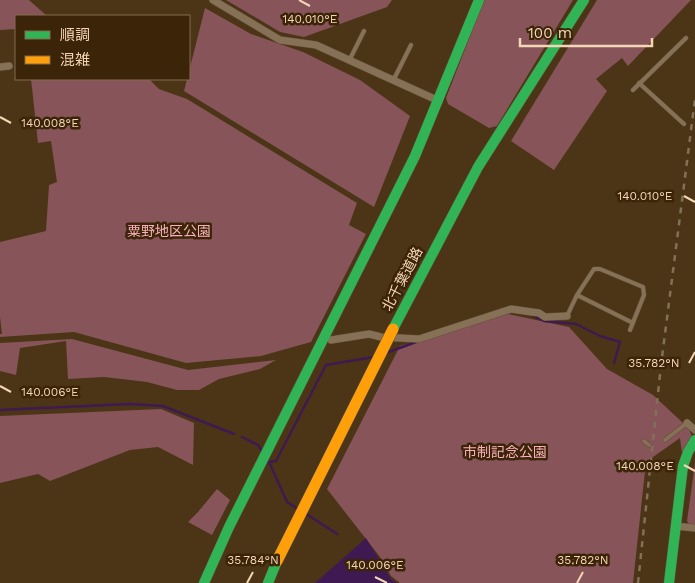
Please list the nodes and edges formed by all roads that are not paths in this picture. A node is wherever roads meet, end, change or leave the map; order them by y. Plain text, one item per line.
1 (213, 0) edge
2 (480, 0) edge
3 (584, 0) edge
4 (364, 30) dead end
5 (686, 38) dead end
6 (411, 45) dead end
7 (350, 61) junction
8 (9, 66) dead end
9 (0, 67) edge
10 (393, 81) junction
11 (639, 83) junction
12 (633, 90) dead end
13 (439, 102) junction
14 (684, 124) dead end
15 (577, 295) junction
16 (567, 316) joint
17 (633, 323) junction
18 (630, 330) dead end
19 (331, 340) dead end
20 (692, 425) edge
21 (665, 440) dead end
22 (695, 440) edge
23 (644, 441) dead end
24 (649, 445) dead end
25 (675, 526) junction
26 (695, 528) edge
27 (204, 583) edge
28 (268, 583) edge
29 (669, 583) edge

1 - 7 street
2 - 13 main road
3 - 28 main road, 北千葉道路, bridge
4 - 7 lane
5 - 11 lane
6 - 10 lane
7 - 10 street
8 - 9 street
10 - 13 street
11 - 12 lane
11 - 14 lane
13 - 27 main road
15 - 16 lane
15 - 17 lane
15 - 17 lane
16 - 19 street
17 - 18 lane
20 - 21 lane
22 - 25 main road
23 - 24 lane
25 - 26 street
25 - 29 main road

